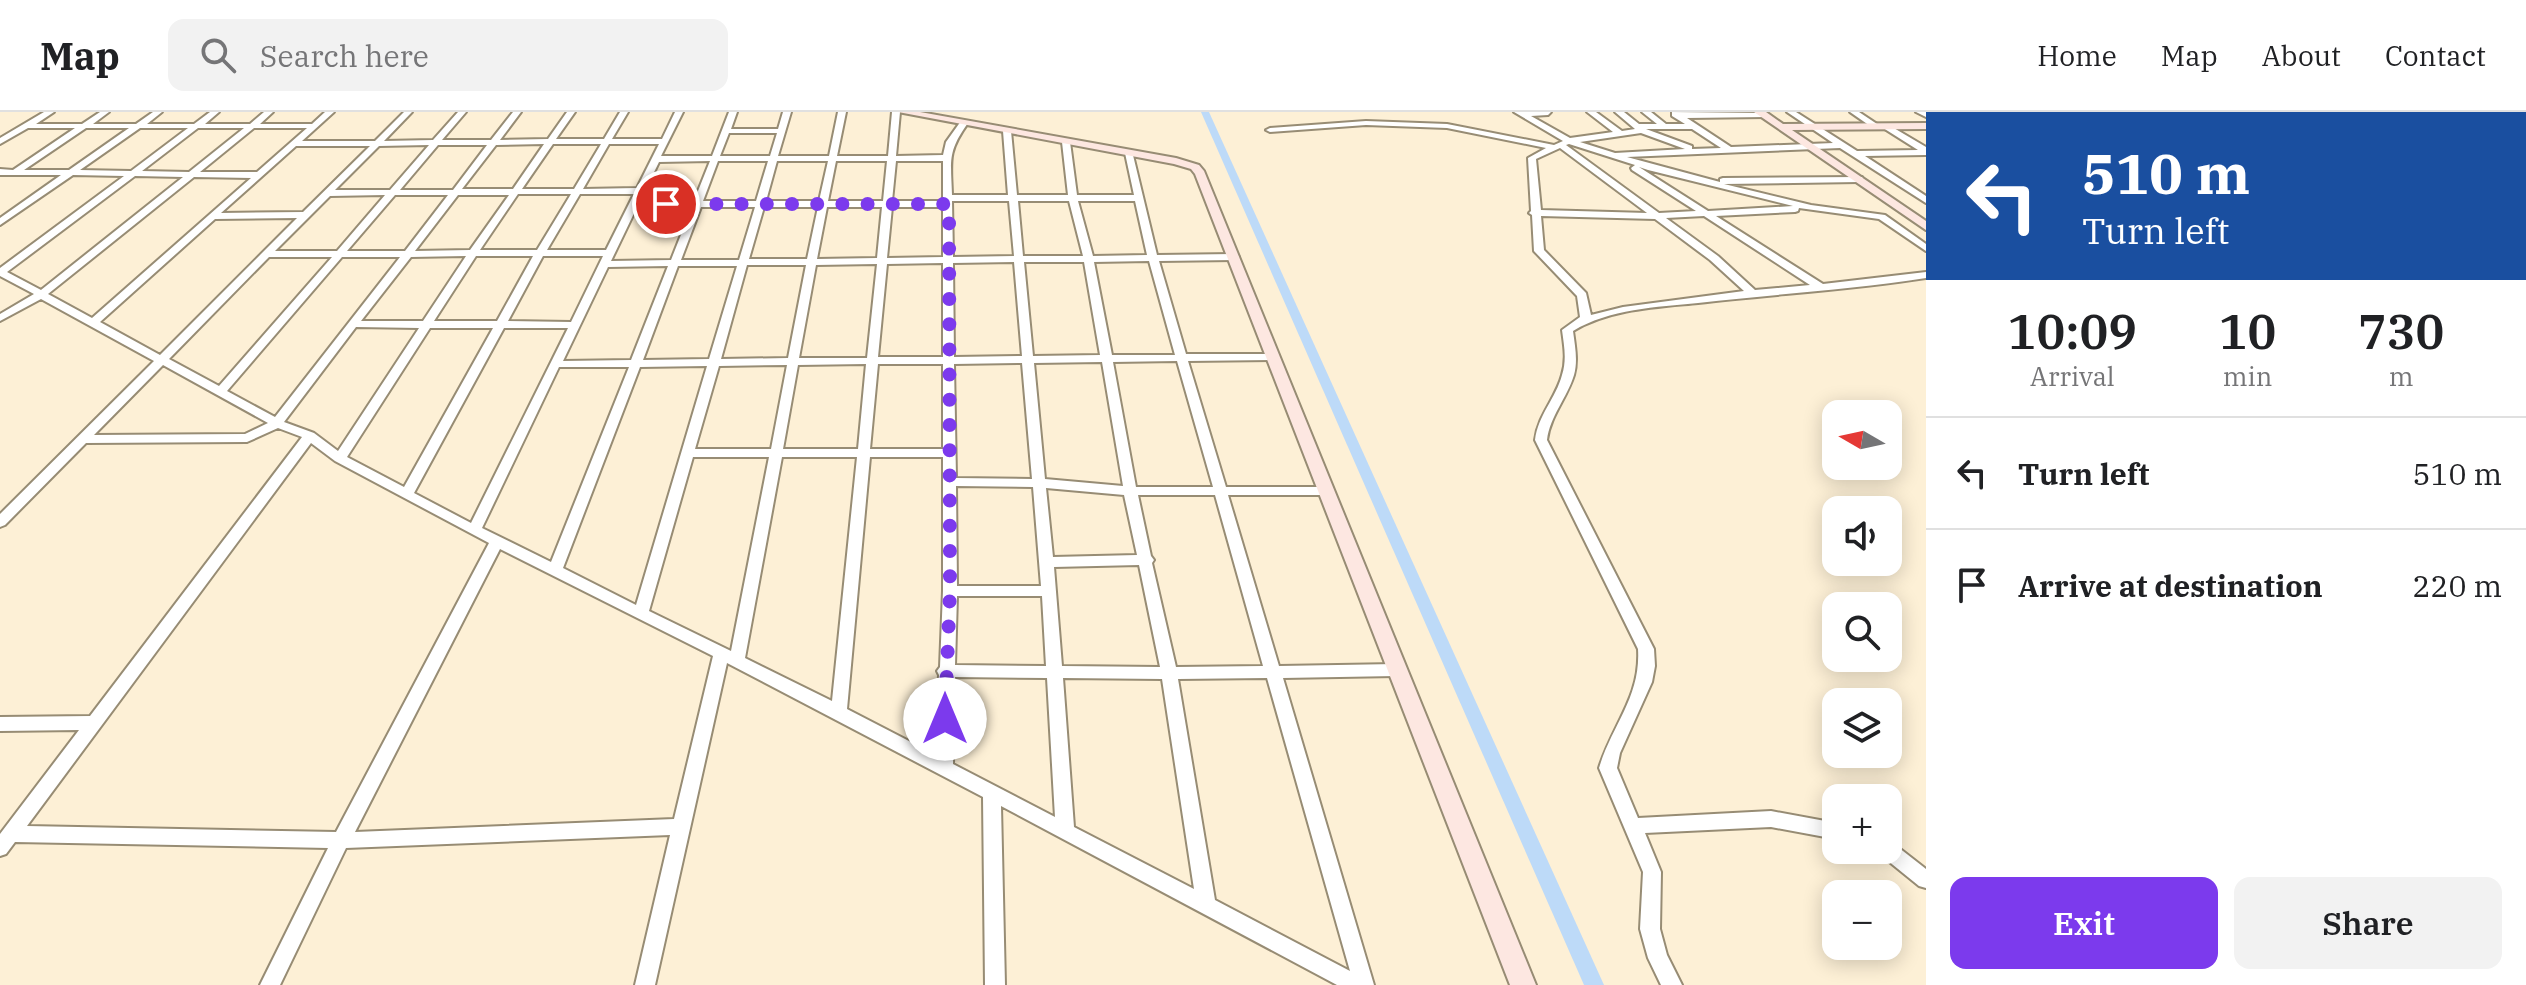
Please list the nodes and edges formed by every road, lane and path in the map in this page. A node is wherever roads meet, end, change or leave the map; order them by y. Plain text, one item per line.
1 (50, 112) edge
2 (105, 112) edge
3 (158, 112) edge
4 (215, 112) edge
5 (269, 112) edge
6 (330, 112) edge
7 (408, 112) edge
8 (462, 112) edge
9 (517, 112) edge
10 (571, 112) edge
11 (624, 112) edge
12 (679, 112) edge
13 (733, 112) edge
14 (787, 112) edge
15 (842, 112) edge
16 (896, 112) edge
17 (903, 112) edge
18 (1591, 112) edge
19 (1619, 112) edge
20 (1646, 112) edge
21 (1791, 112) edge
22 (1854, 112) edge
23 (1920, 112) edge
24 (1519, 113) edge
25 (1548, 113) edge
26 (1761, 113) edge
27 (1675, 114) edge
28 (1926, 115) edge
29 (964, 123) junction
30 (138, 125) junction
31 (1663, 125) junction
32 (28, 126) junction
33 (84, 126) junction
34 (196, 126) junction
35 (252, 126) junction
36 (313, 126) junction
37 (1812, 126) junction
38 (1880, 126) junction
39 (1926, 126) edge
40 (1691, 127) junction
41 (1781, 127) junction
42 (1640, 128) junction
43 (1270, 130) dead end
44 (726, 131) junction
45 (782, 131) junction
46 (1007, 131) junction
47 (0, 133) edge
48 (16, 133) junction
49 (1620, 133) junction
50 (666, 141) junction
51 (0, 142) edge
52 (436, 142) junction
53 (495, 142) junction
54 (552, 142) junction
55 (608, 142) junction
56 (1066, 142) junction
57 (379, 143) junction
58 (293, 144) junction
59 (1560, 144) junction
60 (1840, 145) junction
61 (1811, 148) junction
62 (1728, 149) junction
63 (1697, 150) junction
64 (1129, 153) junction
65 (1924, 153) edge
66 (1854, 154) junction
67 (1616, 157) junction
68 (832, 158) junction
69 (889, 158) junction
70 (947, 158) junction
71 (657, 159) junction
72 (716, 159) junction
73 (774, 159) junction
74 (0, 172) edge
75 (14, 172) junction
76 (134, 172) junction
77 (194, 172) junction
78 (72, 173) junction
79 (1885, 174) junction
80 (260, 175) junction
81 (1855, 177) junction
82 (1701, 181) junction
83 (0, 182) edge
84 (641, 191) junction
85 (329, 193) junction
86 (391, 193) junction
87 (457, 193) junction
88 (580, 193) junction
89 (517, 194) junction
90 (1136, 198) junction
91 (1013, 199) junction
92 (1073, 199) junction
93 (1926, 200) edge
94 (949, 201) junction
95 (888, 203) junction
96 (634, 204) junction
97 (698, 204) junction
98 (761, 204) junction
99 (826, 204) junction
100 (1811, 208) junction
101 (1534, 213) junction
102 (1704, 213) junction
103 (308, 215) junction
104 (212, 216) junction
105 (1657, 216) junction
106 (1893, 221) junction
107 (0, 222) edge
108 (1924, 223) edge
109 (1926, 248) edge
110 (473, 253) junction
111 (540, 253) junction
112 (269, 254) junction
113 (339, 254) junction
114 (405, 254) junction
115 (1234, 257) junction
116 (608, 258) junction
117 (1020, 259) junction
118 (1089, 259) junction
119 (1153, 259) junction
120 (950, 260) junction
121 (745, 261) junction
122 (813, 261) junction
123 (882, 261) junction
124 (674, 263) junction
125 (0, 272) edge
126 (1924, 277) edge
127 (1819, 286) junction
128 (1752, 293) junction
129 (42, 294) junction
130 (0, 318) edge
131 (1586, 319) junction
132 (93, 322) junction
133 (353, 324) junction
134 (426, 325) junction
135 (573, 325) junction
136 (501, 326) junction
137 (1183, 357) junction
138 (1272, 357) junction
139 (1106, 358) junction
140 (159, 359) junction
141 (1027, 360) junction
142 (871, 361) junction
143 (950, 361) junction
144 (714, 362) junction
145 (791, 362) junction
146 (555, 364) junction
147 (635, 364) junction
148 (220, 392) junction
149 (277, 423) junction
150 (310, 436) junction
151 (81, 439) junction
152 (689, 453) junction
153 (778, 453) junction
154 (865, 453) junction
155 (950, 453) junction
156 (340, 458) junction
157 (950, 482) junction
158 (1039, 483) junction
159 (1222, 490) junction
160 (1130, 491) junction
161 (1326, 491) junction
162 (407, 494) junction
163 (0, 522) edge
164 (474, 530) junction
165 (497, 542) junction
166 (1147, 560) junction
167 (1047, 562) junction
168 (555, 571) junction
169 (950, 591) junction
170 (1049, 591) junction
171 (641, 614) junction
172 (729, 658) junction
173 (1274, 670) junction
174 (1396, 670) junction
175 (945, 671) junction
176 (1055, 671) junction
177 (1169, 673) junction
178 (839, 712) junction
179 (94, 723) junction
180 (0, 724) edge
181 (944, 768) junction
182 (992, 795) junction
183 (1634, 826) junction
184 (680, 827) junction
185 (1822, 828) edge
186 (1065, 832) junction
187 (341, 840) junction
188 (5, 841) edge
189 (1902, 860) edge
190 (1925, 876) edge
191 (1206, 905) junction
192 (1355, 984) edge
193 (270, 985) edge
194 (645, 985) edge
195 (995, 985) edge
196 (1523, 985) edge
197 (1672, 985) edge

1 - 32 street
2 - 33 street
3 - 30 street
4 - 34 street
5 - 35 street
6 - 36 street
7 - 57 street
8 - 52 street
9 - 53 street
10 - 54 street
11 - 55 street
12 - 50 street
13 - 44 street
14 - 45 street
15 - 68 street
16 - 69 street
17 - 29 street
18 - 49 street
19 - 42 street
20 - 31 street
21 - 37 street
22 - 38 street
23 - 28 street
24 - 25 street
24 - 59 street
26 - 27 street
26 - 41 street
27 - 40 street
29 - 46 street
29 - 70 street
30 - 33 street
30 - 34 street
30 - 78 street
31 - 40 street
31 - 42 street
32 - 33 street
32 - 48 street
33 - 75 street
34 - 35 street
34 - 76 street
35 - 36 street
35 - 77 street
36 - 58 street
37 - 38 street
37 - 41 street
37 - 60 street
38 - 39 street
38 - 65 street
40 - 62 street
41 - 61 street
42 - 49 street
42 - 63 street
43 - 59 street
44 - 45 street
44 - 72 street
45 - 73 street
46 - 56 street
46 - 91 street
47 - 48 street
48 - 51 street
49 - 59 street
50 - 55 street
50 - 71 street
52 - 53 street
52 - 57 street
52 - 86 street
53 - 54 street
53 - 87 street
54 - 55 street
54 - 89 street
55 - 88 street
56 - 64 street
56 - 92 street
57 - 58 street
57 - 85 street
58 - 80 street
59 - 67 street
59 - 101 street
59 - 105 street
60 - 61 street
60 - 66 street
61 - 62 street
61 - 81 street
62 - 63 street
63 - 67 street
64 - 90 street
64 - 115 street
65 - 66 street
66 - 79 street
67 - 82 street
67 - 102 street
68 - 69 street
68 - 73 street
68 - 99 street
69 - 70 street
69 - 95 street
70 - 94 street
71 - 72 street
71 - 84 street
72 - 73 street
72 - 97 street
73 - 98 street
74 - 75 street
75 - 78 street
75 - 83 street
76 - 77 street
76 - 78 street
76 - 125 street
77 - 80 street
77 - 129 street
78 - 107 street
79 - 81 street
79 - 93 street
80 - 104 street
81 - 82 street
81 - 108 street
82 - 100 street
84 - 88 street
84 - 96 street
85 - 86 street
85 - 103 street
86 - 87 street
86 - 113 street
87 - 89 street
87 - 114 street
88 - 89 street
88 - 111 street
89 - 110 street
90 - 92 street
90 - 119 street
91 - 92 street
91 - 94 street
91 - 117 street
92 - 118 street
94 - 95 street
94 - 120 street
95 - 99 street
95 - 123 street
96 - 97 street
96 - 116 street
97 - 98 street
97 - 124 street
98 - 99 street
98 - 121 street
99 - 122 street
100 - 102 street
100 - 106 street
101 - 105 street
101 - 131 street
102 - 105 street
102 - 127 street
103 - 104 street
103 - 112 street
104 - 132 street
105 - 128 street
106 - 108 street
106 - 109 street
110 - 111 street
110 - 114 street
110 - 134 street
111 - 116 street
111 - 136 street
112 - 113 street
112 - 140 street
113 - 114 street
113 - 148 street
114 - 133 street
115 - 119 street
115 - 138 street
116 - 124 street
116 - 135 street
117 - 118 street
117 - 120 street
117 - 141 street
118 - 119 street
118 - 139 street
119 - 137 street
120 - 123 street
120 - 143 street
121 - 122 street
121 - 124 street
121 - 144 street
122 - 123 street
122 - 145 street
123 - 142 street
124 - 147 street
125 - 129 street
126 - 127 street
127 - 128 street
128 - 131 street
129 - 130 street
129 - 132 street
131 - 183 street
132 - 140 street
133 - 134 street
133 - 149 street
134 - 136 street
134 - 156 street
135 - 136 street
135 - 146 street
136 - 162 street
137 - 138 street
137 - 139 street
137 - 159 street
138 - 161 street
139 - 141 street
139 - 160 street
140 - 148 street
140 - 151 street
141 - 143 street
141 - 158 street
142 - 143 street
142 - 145 street
142 - 154 street
143 - 155 street
144 - 145 street
144 - 147 street
144 - 152 street
145 - 153 street
146 - 147 street
146 - 164 street
147 - 168 street
148 - 149 street
149 - 150 street
149 - 151 street
150 - 156 street
150 - 179 street
151 - 163 street
152 - 153 street
152 - 171 street
153 - 154 street
153 - 172 street
154 - 155 street
154 - 178 street
155 - 157 street
156 - 162 street
157 - 158 street
157 - 169 street
158 - 160 street
158 - 167 street
159 - 160 street
159 - 161 street
159 - 173 street
160 - 166 street
161 - 174 street
162 - 164 street
164 - 165 street
165 - 168 street
165 - 187 street
166 - 167 street
166 - 177 street
167 - 170 street
168 - 171 street
169 - 170 street
169 - 175 street
170 - 176 street
171 - 172 street
172 - 178 street
172 - 184 street
173 - 174 street
173 - 177 street
173 - 192 street
174 - 196 street
175 - 176 street
175 - 181 street
176 - 177 street
176 - 186 street
177 - 191 street
178 - 181 street
179 - 180 street
179 - 188 street
181 - 182 street
182 - 186 street
182 - 195 street
183 - 185 street
183 - 197 street
184 - 187 street
184 - 194 street
186 - 191 street
187 - 188 street
187 - 193 street
189 - 190 street
191 - 192 street

